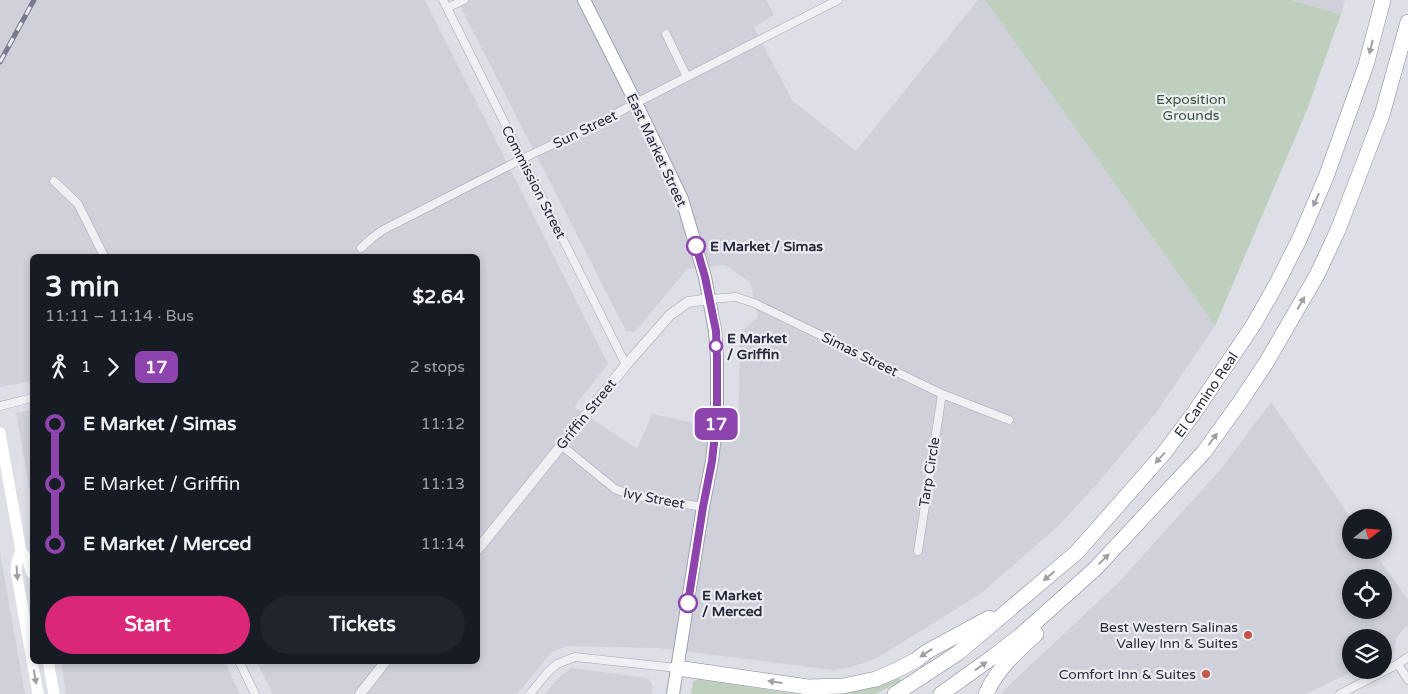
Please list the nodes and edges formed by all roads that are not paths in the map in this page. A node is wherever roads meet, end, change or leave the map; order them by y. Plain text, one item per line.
1 (443, 0) edge
2 (464, 0) edge
3 (584, 0) edge
4 (838, 0) edge
5 (1383, 0) edge
6 (447, 8) junction
7 (1408, 22) edge
8 (666, 34) dead end
9 (687, 77) junction
10 (636, 103) junction
11 (522, 159) junction
12 (54, 181) dead end
13 (361, 248) dead end
14 (103, 254) edge
15 (710, 299) junction
16 (626, 365) junction
17 (942, 394) junction
18 (30, 398) edge
19 (0, 406) edge
20 (1009, 420) dead end
21 (0, 433) edge
22 (561, 445) junction
23 (1, 448) edge
24 (703, 507) junction
25 (480, 546) edge
26 (918, 551) dead end
27 (21, 552) junction
28 (30, 568) edge
29 (1071, 591) junction
30 (1015, 604) junction
31 (30, 649) edge
32 (1408, 657) edge
33 (33, 664) edge
34 (49, 664) edge
35 (241, 664) edge
36 (384, 664) edge
37 (1398, 664) junction
38 (678, 668) junction
39 (1408, 680) edge
40 (38, 694) edge
41 (54, 694) edge
42 (256, 694) edge
43 (360, 694) edge
44 (530, 694) edge
45 (673, 694) edge
46 (895, 694) edge
47 (942, 694) edge
48 (986, 694) edge
49 (1340, 694) edge

1 - 6 street, Commission Street
2 - 6 street
3 - 10 main road, East Market Street
4 - 9 street, Sun Street
5 -> 30 highway, El Camino Real
6 - 11 street, Commission Street
29 -> 7 highway
8 - 9 street
9 - 10 street, Sun Street
10 - 11 street, Sun Street
10 - 15 main road, East Market Street
11 - 13 street, Sun Street
11 - 16 street, Commission Street
12 - 14 street
15 - 16 street, Griffin Street
15 - 17 street, Simas Street
15 - 24 main road, East Market Street
16 - 22 street, Griffin Street
17 - 20 street, Simas Street
17 - 26 street, Tarp Circle
18 - 19 street
21 - 23 main road
22 - 24 street, Ivy Street
22 - 25 street, Griffin Street
23 - 27 main road
24 - 38 main road, East Market Street
27 - 28 main road
27 -> 31 main road
47 -> 29 highway
29 - 48 highway
30 -> 38 highway
30 - 46 highway, El Camino Real
32 - 37 street
33 -> 40 main road
34 - 41 main road
35 - 42 street
36 - 43 street
37 - 39 street
37 - 49 street
38 - 44 street
38 - 45 main road, East Market Street

